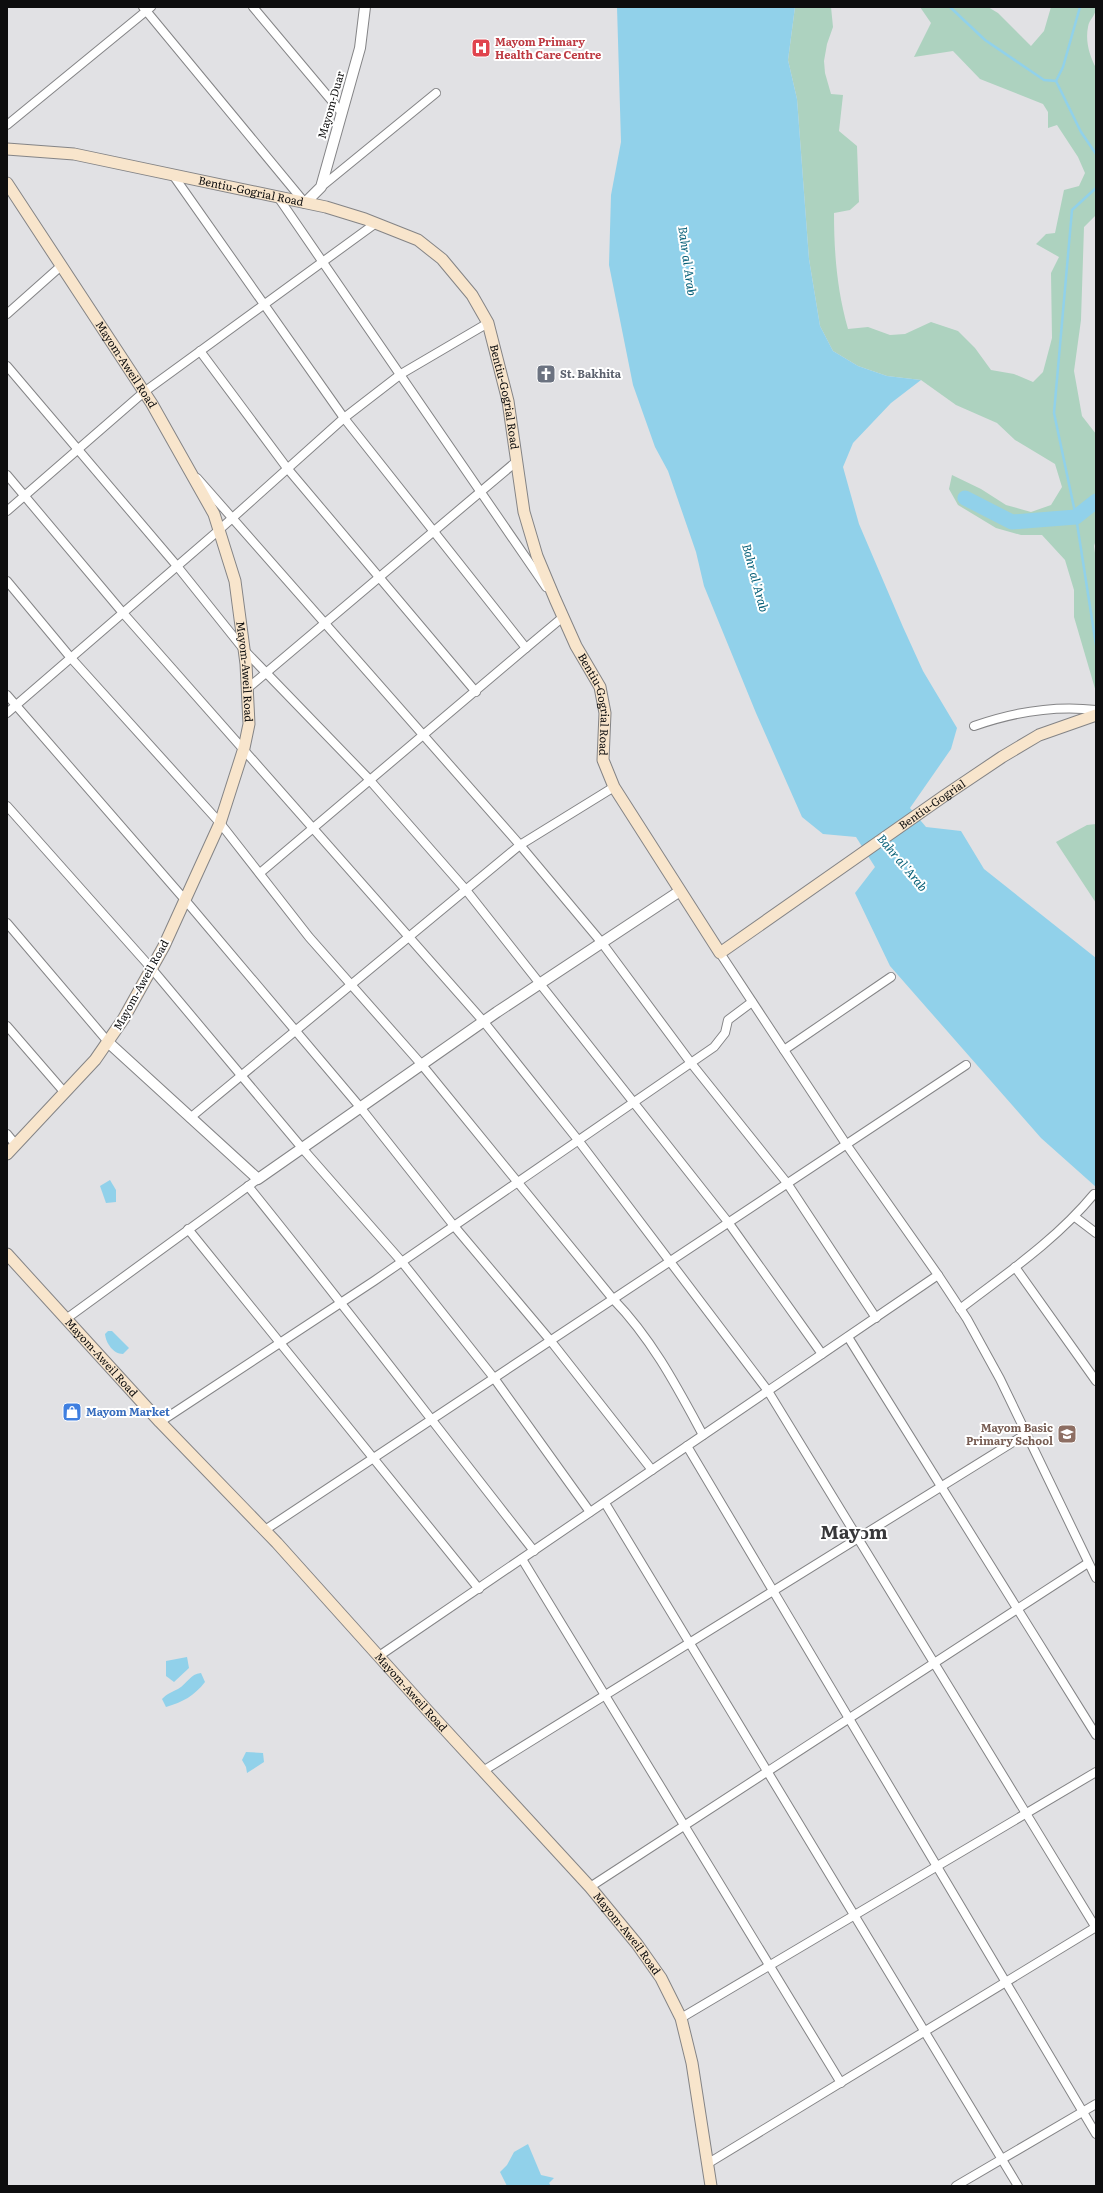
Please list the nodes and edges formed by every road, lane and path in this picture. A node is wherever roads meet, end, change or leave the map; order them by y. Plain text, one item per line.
1 (253, 7) edge
2 (146, 8) edge
3 (363, 9) edge
4 (436, 93) dead end
5 (342, 113) junction
6 (7, 125) edge
7 (7, 149) edge
8 (173, 175) junction
9 (7, 183) edge
10 (321, 187) junction
11 (278, 197) junction
12 (305, 203) junction
13 (376, 223) junction
14 (322, 262) junction
15 (61, 266) junction
16 (265, 304) junction
17 (7, 314) edge
18 (488, 323) junction
19 (200, 351) junction
20 (7, 366) edge
21 (401, 374) junction
22 (144, 392) junction
23 (344, 418) junction
24 (78, 449) junction
25 (517, 461) junction
26 (188, 467) junction
27 (287, 468) junction
28 (7, 475) edge
29 (481, 491) junction
30 (24, 496) junction
31 (7, 511) edge
32 (233, 518) junction
33 (219, 530) junction
34 (434, 531) junction
35 (177, 566) junction
36 (380, 577) junction
37 (7, 581) edge
38 (555, 599) junction
39 (123, 613) junction
40 (563, 617) junction
41 (325, 623) junction
42 (526, 648) junction
43 (245, 651) junction
44 (71, 658) junction
45 (266, 673) junction
46 (248, 688) junction
47 (476, 692) junction
48 (7, 695) edge
49 (16, 705) junction
50 (1096, 710) edge
51 (7, 713) edge
52 (1096, 715) edge
53 (974, 726) dead end
54 (424, 735) junction
55 (244, 748) junction
56 (370, 780) junction
57 (614, 787) junction
58 (7, 806) edge
59 (220, 822) junction
60 (314, 827) junction
61 (520, 845) junction
62 (260, 873) junction
63 (466, 890) junction
64 (680, 892) junction
65 (186, 900) junction
66 (7, 923) edge
67 (410, 936) junction
68 (602, 943) junction
69 (720, 953) junction
70 (152, 969) junction
71 (891, 977) dead end
72 (540, 984) junction
73 (351, 986) junction
74 (752, 1002) junction
75 (484, 1022) junction
76 (7, 1026) edge
77 (296, 1031) junction
78 (109, 1043) junction
79 (784, 1050) junction
80 (690, 1063) junction
81 (422, 1065) junction
82 (966, 1065) dead end
83 (242, 1075) junction
84 (64, 1093) junction
85 (634, 1102) junction
86 (360, 1107) junction
87 (190, 1118) junction
88 (7, 1134) edge
89 (578, 1140) junction
90 (846, 1144) junction
91 (16, 1145) junction
92 (302, 1148) junction
93 (7, 1154) edge
94 (258, 1178) junction
95 (518, 1182) junction
96 (787, 1183) junction
97 (248, 1186) junction
98 (1094, 1194) dead end
99 (1074, 1217) junction
100 (728, 1222) junction
101 (454, 1226) junction
102 (188, 1230) junction
103 (1096, 1234) edge
104 (7, 1254) edge
105 (670, 1261) junction
106 (402, 1262) junction
107 (1015, 1267) junction
108 (938, 1275) junction
109 (613, 1299) junction
110 (342, 1302) junction
111 (960, 1309) junction
112 (876, 1318) junction
113 (66, 1319) junction
114 (848, 1336) junction
115 (550, 1340) junction
116 (280, 1343) junction
117 (822, 1354) junction
118 (494, 1378) junction
119 (1096, 1380) edge
120 (768, 1391) junction
121 (431, 1420) junction
122 (160, 1422) junction
123 (1026, 1434) junction
124 (703, 1435) junction
125 (687, 1446) junction
126 (373, 1458) junction
127 (652, 1470) junction
128 (941, 1486) junction
129 (605, 1502) junction
130 (590, 1512) junction
131 (265, 1530) junction
132 (858, 1539) junction
133 (534, 1551) junction
134 (522, 1559) junction
135 (1088, 1564) junction
136 (1096, 1577) edge
137 (479, 1588) junction
138 (774, 1592) junction
139 (1018, 1609) junction
140 (690, 1643) junction
141 (379, 1656) junction
142 (934, 1664) junction
143 (606, 1696) junction
144 (849, 1719) junction
145 (1096, 1735) edge
146 (483, 1771) junction
147 (768, 1772) junction
148 (1096, 1772) edge
149 (1026, 1814) junction
150 (685, 1826) junction
151 (937, 1866) junction
152 (590, 1887) junction
153 (855, 1915) junction
154 (1096, 1928) edge
155 (770, 1965) junction
156 (1006, 1982) junction
157 (681, 2018) junction
158 (925, 2031) junction
159 (841, 2082) junction
160 (1096, 2104) edge
161 (1083, 2112) junction
162 (1096, 2134) edge
163 (1002, 2159) junction
164 (707, 2164) junction
165 (711, 2186) edge
166 (956, 2186) edge
167 (1018, 2186) edge

1 - 5 street
2 - 6 street
2 - 12 street
3 - 5 street, Mayom-Duar
4 - 10 street
5 - 10 street, Mayom-Duar
7 - 8 main road, Bentiu-Gogrial Road
8 - 11 main road, Bentiu-Gogrial Road
8 - 16 street
9 - 15 main road, Mayom-Aweil Road
10 - 12 street, Mayom-Duar
11 - 12 main road, Bentiu-Gogrial Road
11 - 14 street
12 - 13 main road, Bentiu-Gogrial Road
13 - 14 street
13 - 18 main road, Bentiu-Gogrial Road
14 - 16 street
14 - 21 street
15 - 17 street
15 - 22 main road, Mayom-Aweil Road
16 - 19 street
16 - 23 street
18 - 21 street
18 - 25 main road, Bentiu-Gogrial Road
19 - 22 street
19 - 27 street
20 - 24 street
21 - 23 street
21 - 29 street
22 - 24 street
22 - 26 main road, Mayom-Aweil Road
23 - 27 street
23 - 34 street
24 - 30 street
24 - 35 street
25 - 29 street
25 - 38 main road, Bentiu-Gogrial Road
26 - 32 street
26 - 33 main road, Mayom-Aweil Road
27 - 32 street
27 - 36 street
28 - 30 street
29 - 34 street
29 - 38 street
30 - 31 street
30 - 39 street
32 - 33 street
32 - 41 street
33 - 35 street
33 - 43 main road, Mayom-Aweil Road
34 - 36 street
34 - 42 street
35 - 39 street
35 - 43 street
36 - 41 street
36 - 47 street
37 - 44 street
38 - 40 main road, Bentiu-Gogrial Road
39 - 44 street
39 - 55 street
40 - 42 street
40 - 57 main road, Bentiu-Gogrial Road
41 - 45 street
41 - 54 street
42 - 47 street
43 - 45 street
43 - 46 main road, Mayom-Aweil Road
44 - 49 street
44 - 59 street
45 - 46 street
45 - 56 street
46 - 55 main road, Mayom-Aweil Road
47 - 54 street
48 - 49 street
49 - 51 street
49 - 65 street
50 - 53 street
52 - 69 main road, Bentiu-Gogrial
54 - 56 street
54 - 61 street
55 - 59 main road, Mayom-Aweil Road
55 - 60 street
56 - 60 street
56 - 63 street
57 - 61 street
57 - 64 main road, Bentiu-Gogrial Road
58 - 70 street
59 - 62 street
59 - 65 main road, Mayom-Aweil Road
60 - 62 street
60 - 67 street
61 - 63 street
61 - 68 street
62 - 73 street
63 - 67 street
63 - 72 street
64 - 68 street
64 - 69 main road, Bentiu-Gogrial Road
65 - 70 main road, Mayom-Aweil Road
65 - 77 street
66 - 78 street
67 - 73 street
67 - 75 street
68 - 72 street
68 - 80 street
69 - 74 street
70 - 78 main road, Mayom-Aweil Road
70 - 83 street
71 - 79 street
72 - 75 street
72 - 85 street
73 - 77 street
73 - 81 street
74 - 79 street
74 - 80 street
75 - 81 street
75 - 89 street
76 - 84 street
77 - 83 street
77 - 86 street
78 - 84 main road, Mayom-Aweil Road
78 - 87 street
79 - 90 street
80 - 85 street
80 - 96 street
81 - 86 street
81 - 95 street
82 - 90 street
83 - 87 street
83 - 92 street
84 - 91 main road, Mayom-Aweil Road
85 - 89 street
85 - 100 street
86 - 92 street
86 - 101 street
87 - 94 street
88 - 91 street
89 - 95 street
89 - 105 street
90 - 96 street
90 - 108 street
91 - 93 main road, Mayom-Aweil Road
92 - 94 street
92 - 106 street
94 - 97 street
95 - 101 street
95 - 109 street
96 - 100 street
96 - 112 street
97 - 102 street
97 - 110 street
98 - 99 street
99 - 103 street
99 - 107 street
100 - 105 street
100 - 117 street
101 - 106 street
101 - 115 street
102 - 113 street
102 - 116 street
104 - 113 main road, Mayom-Aweil Road
105 - 109 street
105 - 120 street
106 - 110 street
106 - 118 street
107 - 111 street
107 - 119 street
108 - 111 street
108 - 112 street
109 - 115 street
109 - 124 street
110 - 116 street
110 - 121 street
111 - 123 street
112 - 114 street
113 - 122 main road, Mayom-Aweil Road
114 - 117 street
114 - 128 street
115 - 118 street
115 - 127 street
116 - 122 street
116 - 126 street
117 - 120 street
118 - 121 street
118 - 130 street
120 - 124 street
120 - 132 street
121 - 126 street
121 - 133 street
122 - 131 main road, Mayom-Aweil Road
123 - 128 street
123 - 135 street
124 - 125 street
125 - 127 street
125 - 138 street
126 - 131 street
126 - 137 street
127 - 129 street
128 - 132 street
128 - 139 street
129 - 130 street
129 - 140 street
130 - 133 street
131 - 141 main road, Mayom-Aweil Road
132 - 138 street
132 - 142 street
133 - 134 street
134 - 137 street
134 - 143 street
135 - 136 street
135 - 139 street
137 - 141 street
138 - 140 street
138 - 144 street
139 - 142 street
139 - 145 street
140 - 143 street
140 - 147 street
141 - 146 main road, Mayom-Aweil Road
142 - 144 street
142 - 149 street
143 - 146 street
143 - 150 street
144 - 147 street
144 - 151 street
146 - 152 main road, Mayom-Aweil Road
147 - 150 street
147 - 153 street
148 - 149 street
149 - 151 street
149 - 154 street
150 - 152 street
150 - 155 street
151 - 153 street
151 - 156 street
152 - 157 main road, Mayom-Aweil Road
153 - 155 street
153 - 158 street
154 - 156 street
155 - 157 street
155 - 159 street
156 - 158 street
156 - 161 street
157 - 164 main road, Mayom-Aweil Road
158 - 159 street
158 - 163 street
159 - 164 street
160 - 161 street
161 - 162 street
161 - 163 street
163 - 166 street
163 - 167 street
164 - 165 main road, Mayom-Aweil Road

